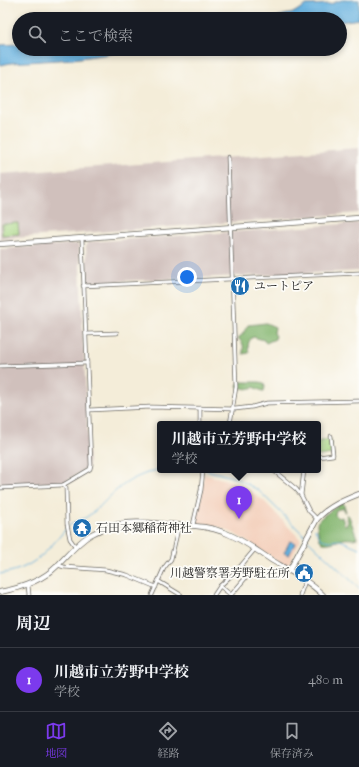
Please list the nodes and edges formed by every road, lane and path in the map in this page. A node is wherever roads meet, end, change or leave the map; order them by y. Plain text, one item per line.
1 (228, 157) dead end
2 (359, 218) edge
3 (230, 227) junction
4 (82, 239) junction
5 (0, 244) edge
6 (359, 273) edge
7 (232, 278) junction
8 (83, 286) junction
9 (117, 333) dead end
10 (86, 334) junction
11 (87, 363) junction
12 (0, 366) edge
13 (359, 401) edge
14 (200, 408) junction
15 (232, 409) junction
16 (89, 410) junction
17 (200, 421) edge
18 (230, 421) edge
19 (331, 436) dead end
20 (321, 457) edge
21 (203, 473) edge
22 (276, 473) edge
23 (304, 473) edge
24 (63, 485) junction
25 (0, 488) edge
26 (359, 494) edge
27 (301, 495) junction
28 (317, 519) junction
29 (179, 525) junction
30 (193, 526) junction
31 (75, 546) junction
32 (255, 549) junction
33 (58, 565) junction
34 (239, 568) junction
35 (289, 571) junction
36 (158, 581) junction
37 (305, 581) junction
38 (28, 585) junction
39 (220, 586) junction
40 (156, 587) junction
41 (0, 592) edge
42 (29, 595) edge
43 (152, 595) edge
44 (181, 595) edge
45 (214, 595) edge
46 (231, 595) edge
47 (300, 595) edge
48 (323, 595) edge

1 - 3 street
2 - 3 street
3 - 4 street
3 - 7 street
4 - 5 street
4 - 8 street
6 - 7 street
7 - 8 street
7 - 15 street
8 - 10 street
9 - 10 street
10 - 11 street
11 - 12 street
11 - 16 street
13 - 15 street
14 - 15 street
14 - 16 street
14 - 17 street
15 - 18 street
16 - 24 street
19 - 20 street
21 - 30 street
22 - 27 street
23 - 27 street
24 - 25 street
24 - 31 street
26 - 28 street
27 - 28 street
28 - 35 street
29 - 30 street
29 - 31 street
29 - 36 street
30 - 32 street
31 - 33 street
32 - 34 street
32 - 35 street
33 - 38 street
33 - 40 street
34 - 39 street
34 - 46 street
35 - 37 street
36 - 40 street
36 - 44 street
37 - 47 street
37 - 48 street
38 - 41 street
38 - 42 street
39 - 45 street
39 - 46 street
40 - 43 street

